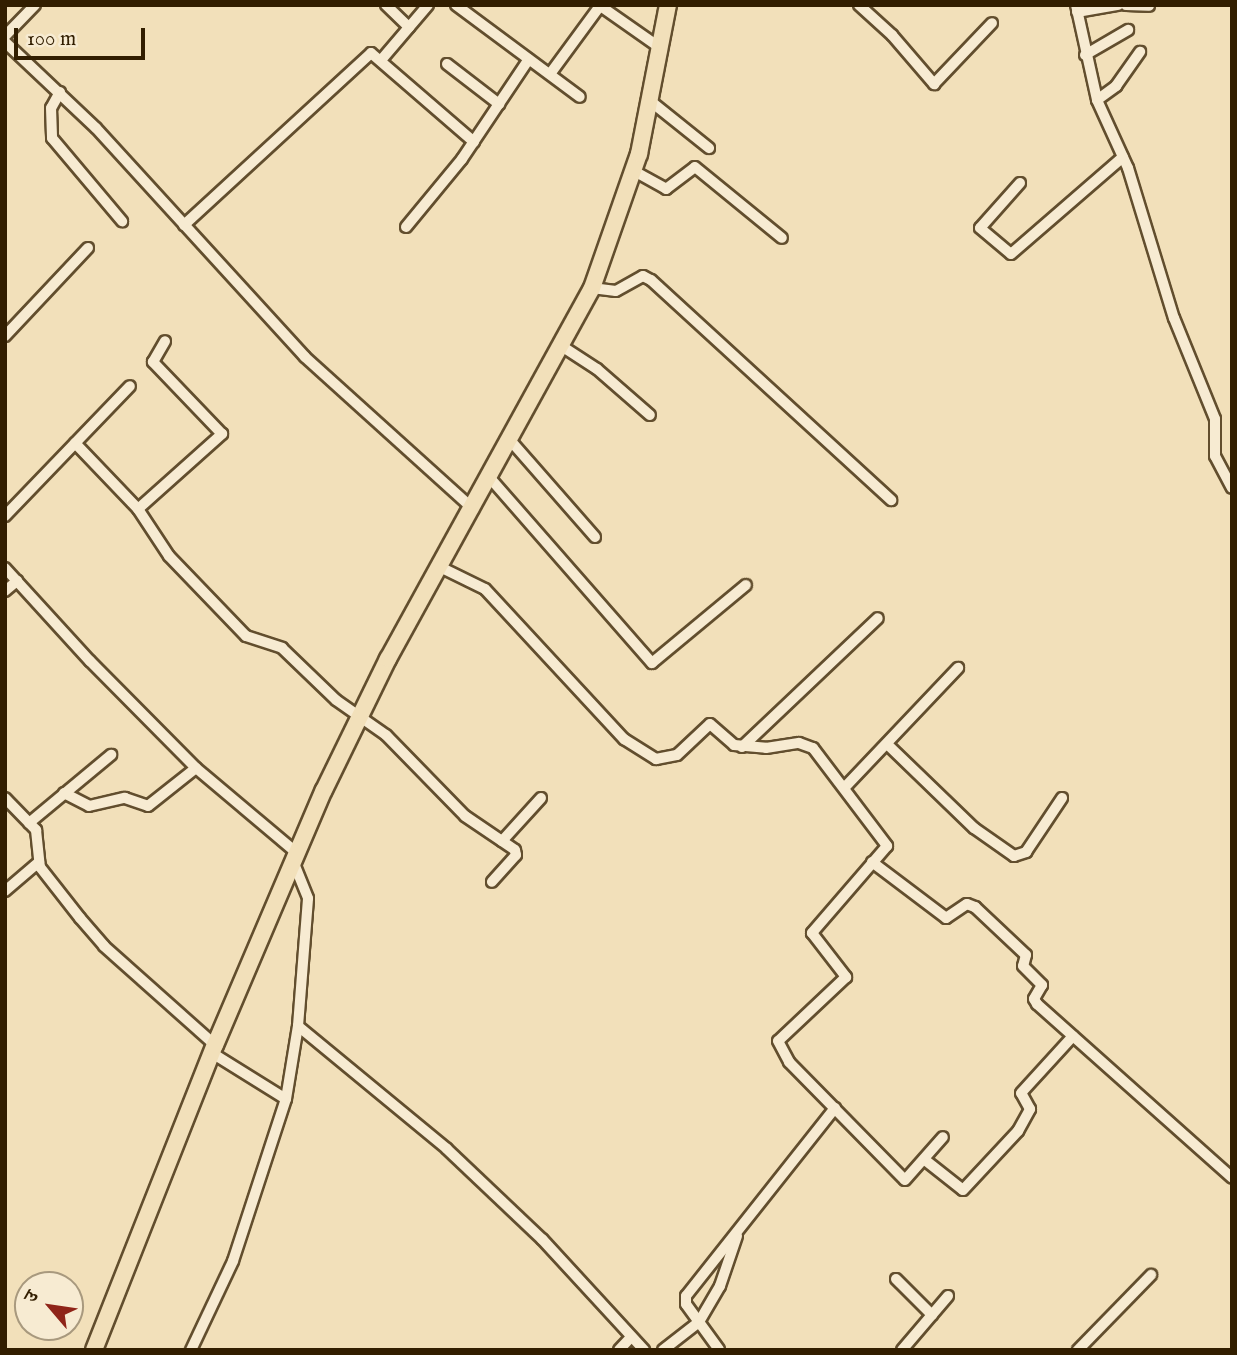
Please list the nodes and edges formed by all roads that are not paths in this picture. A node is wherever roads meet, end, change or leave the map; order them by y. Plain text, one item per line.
1 (36, 5) edge
2 (386, 5) edge
3 (428, 5) edge
4 (456, 5) edge
5 (668, 5) edge
6 (859, 5) edge
7 (1118, 5) edge
8 (1126, 5) edge
9 (600, 6) edge
10 (1149, 6) edge
11 (1076, 9) edge
12 (992, 23) dead end
13 (409, 27) junction
14 (1128, 30) dead end
15 (5, 36) edge
16 (5, 42) edge
17 (659, 47) junction
18 (1140, 52) dead end
19 (1084, 55) junction
20 (382, 59) junction
21 (528, 59) junction
22 (447, 64) dead end
23 (550, 74) junction
24 (60, 92) junction
25 (580, 97) dead end
26 (649, 100) junction
27 (1097, 100) junction
28 (499, 104) junction
29 (474, 142) junction
30 (709, 148) dead end
31 (1123, 157) junction
32 (634, 171) junction
33 (1020, 183) dead end
34 (122, 221) dead end
35 (184, 225) junction
36 (406, 227) dead end
37 (782, 238) dead end
38 (88, 248) dead end
39 (592, 288) junction
40 (5, 336) edge
41 (165, 341) dead end
42 (560, 345) junction
43 (130, 386) dead end
44 (650, 415) dead end
45 (510, 440) junction
46 (75, 443) junction
47 (490, 478) junction
48 (1232, 488) edge
49 (891, 500) dead end
50 (138, 509) junction
51 (474, 509) junction
52 (5, 516) edge
53 (595, 537) dead end
54 (440, 567) junction
55 (5, 568) edge
56 (17, 580) junction
57 (746, 586) dead end
58 (5, 592) edge
59 (878, 618) dead end
60 (958, 668) dead end
61 (360, 716) junction
62 (888, 745) junction
63 (742, 747) junction
64 (111, 755) dead end
65 (196, 768) junction
66 (846, 786) junction
67 (64, 793) junction
68 (5, 798) edge
69 (541, 798) dead end
70 (1062, 798) dead end
71 (29, 823) junction
72 (502, 841) junction
73 (296, 858) junction
74 (39, 862) junction
75 (872, 862) junction
76 (492, 882) dead end
77 (5, 891) edge
78 (298, 1026) junction
79 (1073, 1036) junction
80 (213, 1049) junction
81 (286, 1099) junction
82 (835, 1108) junction
83 (943, 1137) dead end
84 (925, 1160) junction
85 (1232, 1178) edge
86 (737, 1236) junction
87 (1151, 1275) dead end
88 (896, 1279) dead end
89 (948, 1296) dead end
90 (932, 1315) junction
91 (699, 1322) junction
92 (631, 1337) junction
93 (908, 1348) edge
94 (93, 1350) edge
95 (191, 1350) edge
96 (619, 1350) edge
97 (644, 1350) edge
98 (663, 1350) edge
99 (719, 1350) edge
100 (1078, 1350) edge

1 - 15 street
2 - 13 street
3 - 13 street
4 - 21 street
5 - 17 main road
6 - 12 street
7 - 11 street
8 - 10 street
9 - 17 street
9 - 23 street
11 - 19 street
13 - 20 street
14 - 19 street
16 - 24 street
17 - 26 main road
18 - 27 street
19 - 27 street
20 - 29 street
20 - 35 street
21 - 23 street
21 - 28 street
22 - 28 street
23 - 25 street
24 - 34 street
24 - 35 street
26 - 30 street
26 - 32 main road
27 - 31 street
28 - 29 street
29 - 36 street
31 - 33 street
31 - 48 street
32 - 37 street
32 - 39 main road
35 - 51 street
38 - 40 street
39 - 42 main road
39 - 49 street
41 - 50 street
42 - 44 street
42 - 45 main road
43 - 46 street
45 - 47 main road
45 - 53 street
46 - 50 street
46 - 52 street
47 - 51 main road
47 - 57 street
50 - 61 street
51 - 54 main road
54 - 61 main road
54 - 63 street
55 - 56 street
56 - 58 street
56 - 65 street
59 - 63 street
60 - 62 street
61 - 72 street
61 - 73 main road
62 - 66 street
62 - 70 street
63 - 66 street
64 - 67 street
65 - 67 street
65 - 73 street
66 - 75 street
67 - 71 street
68 - 71 street
69 - 72 street
71 - 74 street
72 - 76 street
73 - 78 street
73 - 80 main road
74 - 77 street
74 - 80 street
75 - 79 street
75 - 82 street
78 - 81 street
78 - 92 street
79 - 84 street
79 - 85 street
80 - 81 street
80 - 94 main road
81 - 95 street
82 - 84 street
82 - 86 street
83 - 84 street
86 - 91 street
86 - 91 street
87 - 100 street
88 - 90 street
89 - 90 street
90 - 93 street
91 - 98 street
91 - 99 street
92 - 96 street
92 - 97 street

